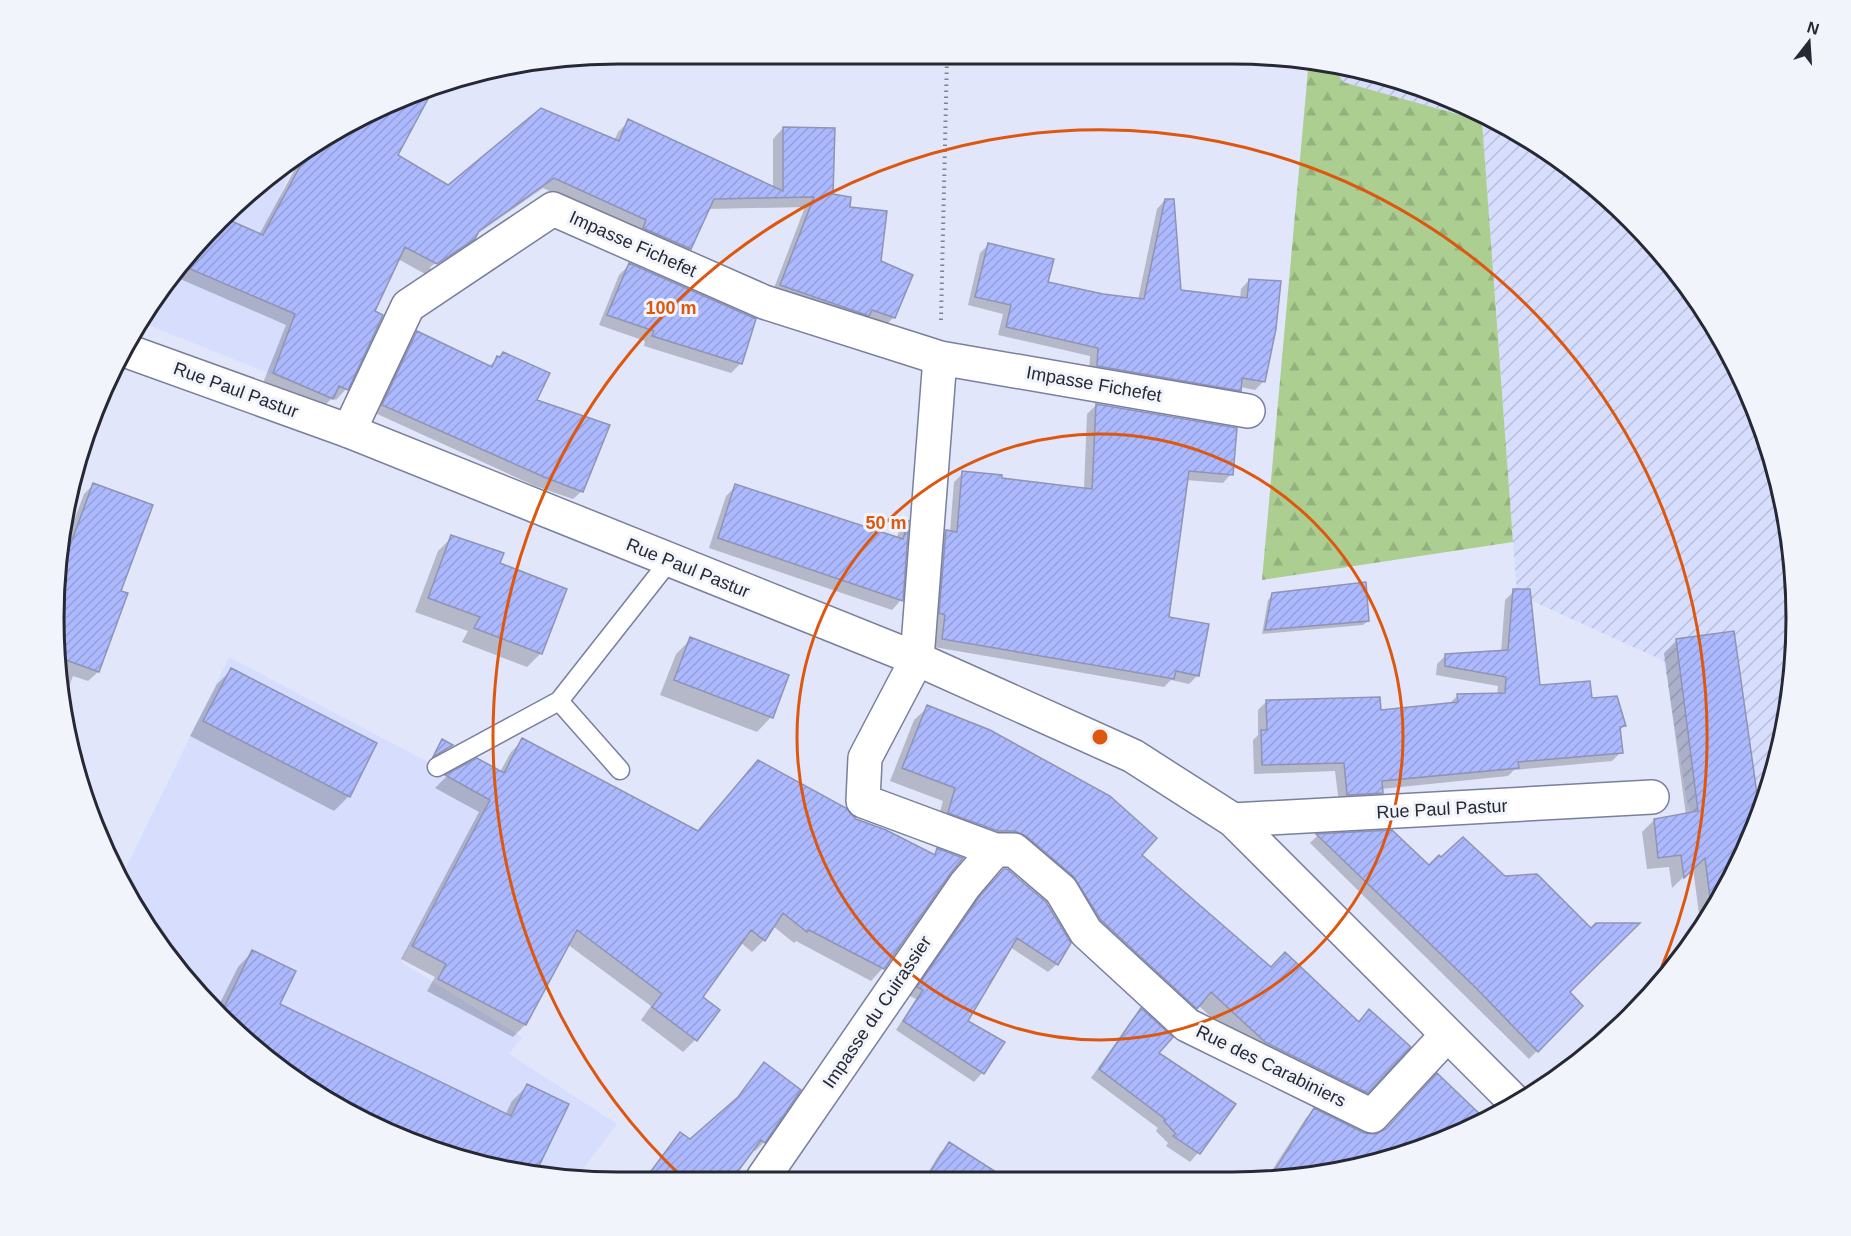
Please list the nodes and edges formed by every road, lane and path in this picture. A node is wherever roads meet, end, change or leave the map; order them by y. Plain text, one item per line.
1 (947, 64) edge
2 (133, 353) edge
3 (940, 358) junction
4 (1248, 411) dead end
5 (349, 431) junction
6 (670, 560) junction
7 (916, 659) junction
8 (559, 701) junction
9 (437, 767) dead end
10 (620, 770) dead end
11 (1652, 797) dead end
12 (1233, 820) junction
13 (995, 850) junction
14 (1447, 1035) junction
15 (1510, 1097) edge
16 (767, 1172) edge

1 - 3 path
2 - 5 street, Rue Paul Pastur
3 - 4 street, Impasse Fichefet
3 - 5 street, Impasse Fichefet
3 - 7 street
5 - 6 street, Rue Paul Pastur
6 - 7 street, Rue Paul Pastur
6 - 8 lane
7 - 12 street, Rue Paul Pastur
7 - 13 street, Rue des Carabiniers
8 - 9 lane
8 - 10 lane
11 - 12 street, Rue Paul Pastur
12 - 14 street, Rue Paul Pastur
13 - 14 street, Rue des Carabiniers
13 - 16 street, Impasse du Cuirassier
14 - 15 street, Rue Paul Pastur

